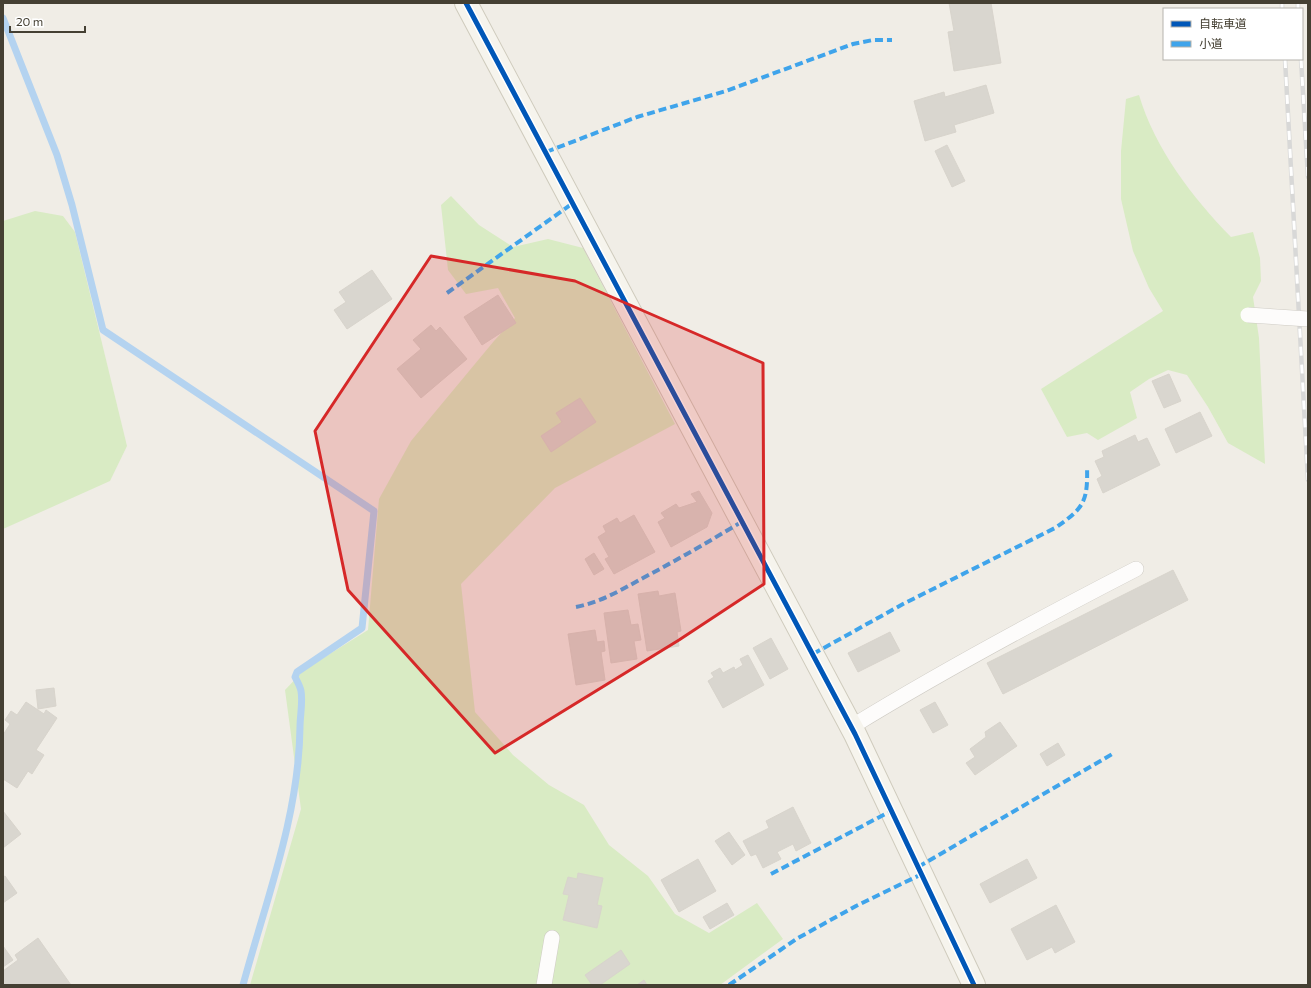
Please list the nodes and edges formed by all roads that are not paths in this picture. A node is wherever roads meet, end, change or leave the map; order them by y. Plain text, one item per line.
1 (466, 3) edge
2 (1248, 315) dead end
3 (1308, 319) edge
4 (1136, 569) dead end
5 (851, 727) junction
6 (552, 938) dead end
7 (544, 985) edge
8 (974, 985) edge

1 - 5 street
2 - 3 lane, bridge
4 - 5 lane
5 - 8 street
6 - 7 lane

